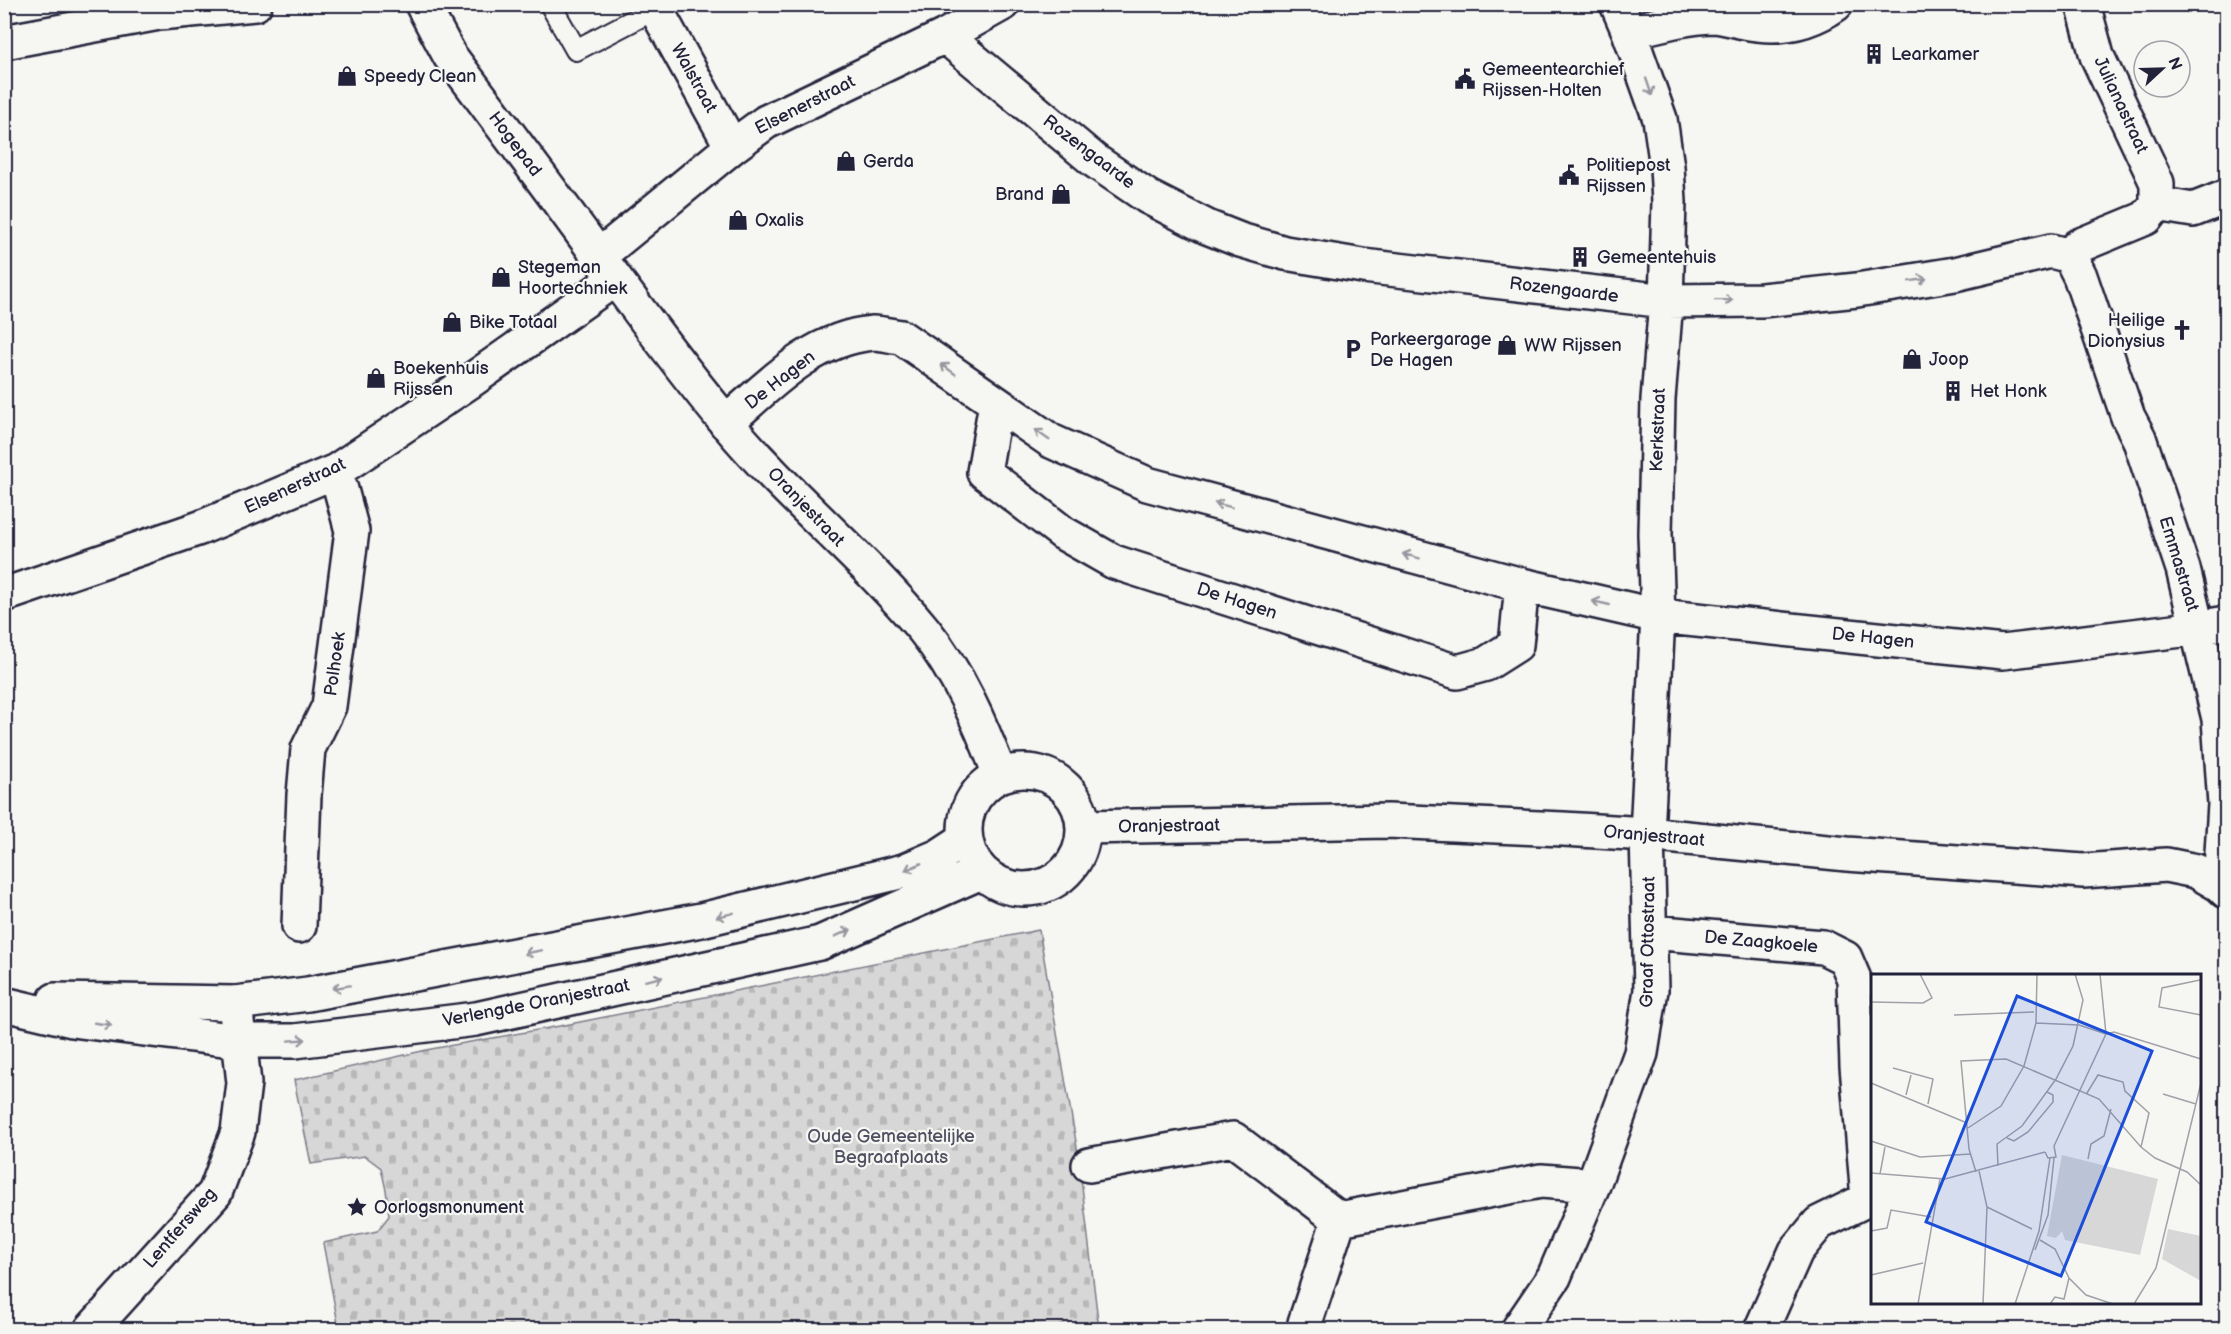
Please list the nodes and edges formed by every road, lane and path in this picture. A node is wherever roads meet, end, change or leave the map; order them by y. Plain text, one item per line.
1 (255, 4) edge
2 (422, 4) edge
3 (550, 4) edge
4 (1836, 4) edge
5 (2083, 4) edge
6 (654, 7) edge
7 (992, 7) edge
8 (56, 18) edge
9 (1623, 18) edge
10 (945, 36) junction
11 (4, 42) edge
12 (732, 147) junction
13 (2226, 197) edge
14 (2157, 204) junction
15 (2070, 256) junction
16 (607, 267) junction
17 (1666, 301) junction
18 (996, 403) junction
19 (726, 423) junction
20 (336, 471) junction
21 (1522, 585) junction
22 (4, 595) edge
23 (1658, 616) junction
24 (2212, 626) edge
25 (1000, 775) junction
26 (1083, 827) junction
27 (1647, 834) junction
28 (965, 839) junction
29 (981, 872) junction
30 (2224, 886) edge
31 (299, 926) dead end
32 (1651, 932) junction
33 (4, 999) edge
34 (235, 1003) junction
35 (4, 1004) edge
36 (239, 1041) junction
37 (1089, 1165) dead end
38 (1593, 1185) junction
39 (1339, 1219) junction
40 (1305, 1323) dead end
41 (91, 1329) edge
42 (1518, 1329) edge
43 (1761, 1329) edge

1 - 8 street
2 - 16 street, Hogepad
3 - 6 lane, Walstraat
4 - 9 street
5 - 14 street, Julianastraat
6 - 12 street, Walstraat
7 - 10 street, Elsenerstraat
8 - 11 street
9 -> 17 street, Kerkstraat
10 - 12 street, Elsenerstraat
10 - 17 street, Rozengaarde
12 - 16 street, Elsenerstraat
13 - 14 street
14 - 15 street
17 -> 15 street, Rozengaarde
15 - 24 street, Emmastraat
16 - 19 street, Oranjestraat
16 - 20 street, Elsenerstraat
17 - 23 street, Kerkstraat
18 -> 19 street, De Hagen
21 -> 18 street, De Hagen
18 - 21 street, De Hagen
19 - 25 street, Oranjestraat
20 - 22 street, Elsenerstraat
20 - 31 street, Polhoek
23 -> 21 street, De Hagen
23 - 24 street, De Hagen
23 - 27 street, Kerkstraat
24 - 30 street, Emmastraat
25 - 26 street
25 - 28 street
26 - 27 street, Oranjestraat
26 - 29 street
27 - 30 street, Oranjestraat
27 - 32 street, Graaf Ottostraat
28 - 29 street
28 -> 34 street
36 -> 29 street, Verlengde Oranjestraat
32 - 38 street, Graaf Ottostraat
32 - 43 street, De Zaagkoele
33 - 34 street
34 - 36 street, Lentfersweg
35 -> 36 street, Verlengde Oranjestraat
36 - 41 street, Lentfersweg
37 - 39 street
38 - 39 street
38 - 42 street, Graaf Ottostraat
39 - 40 street

